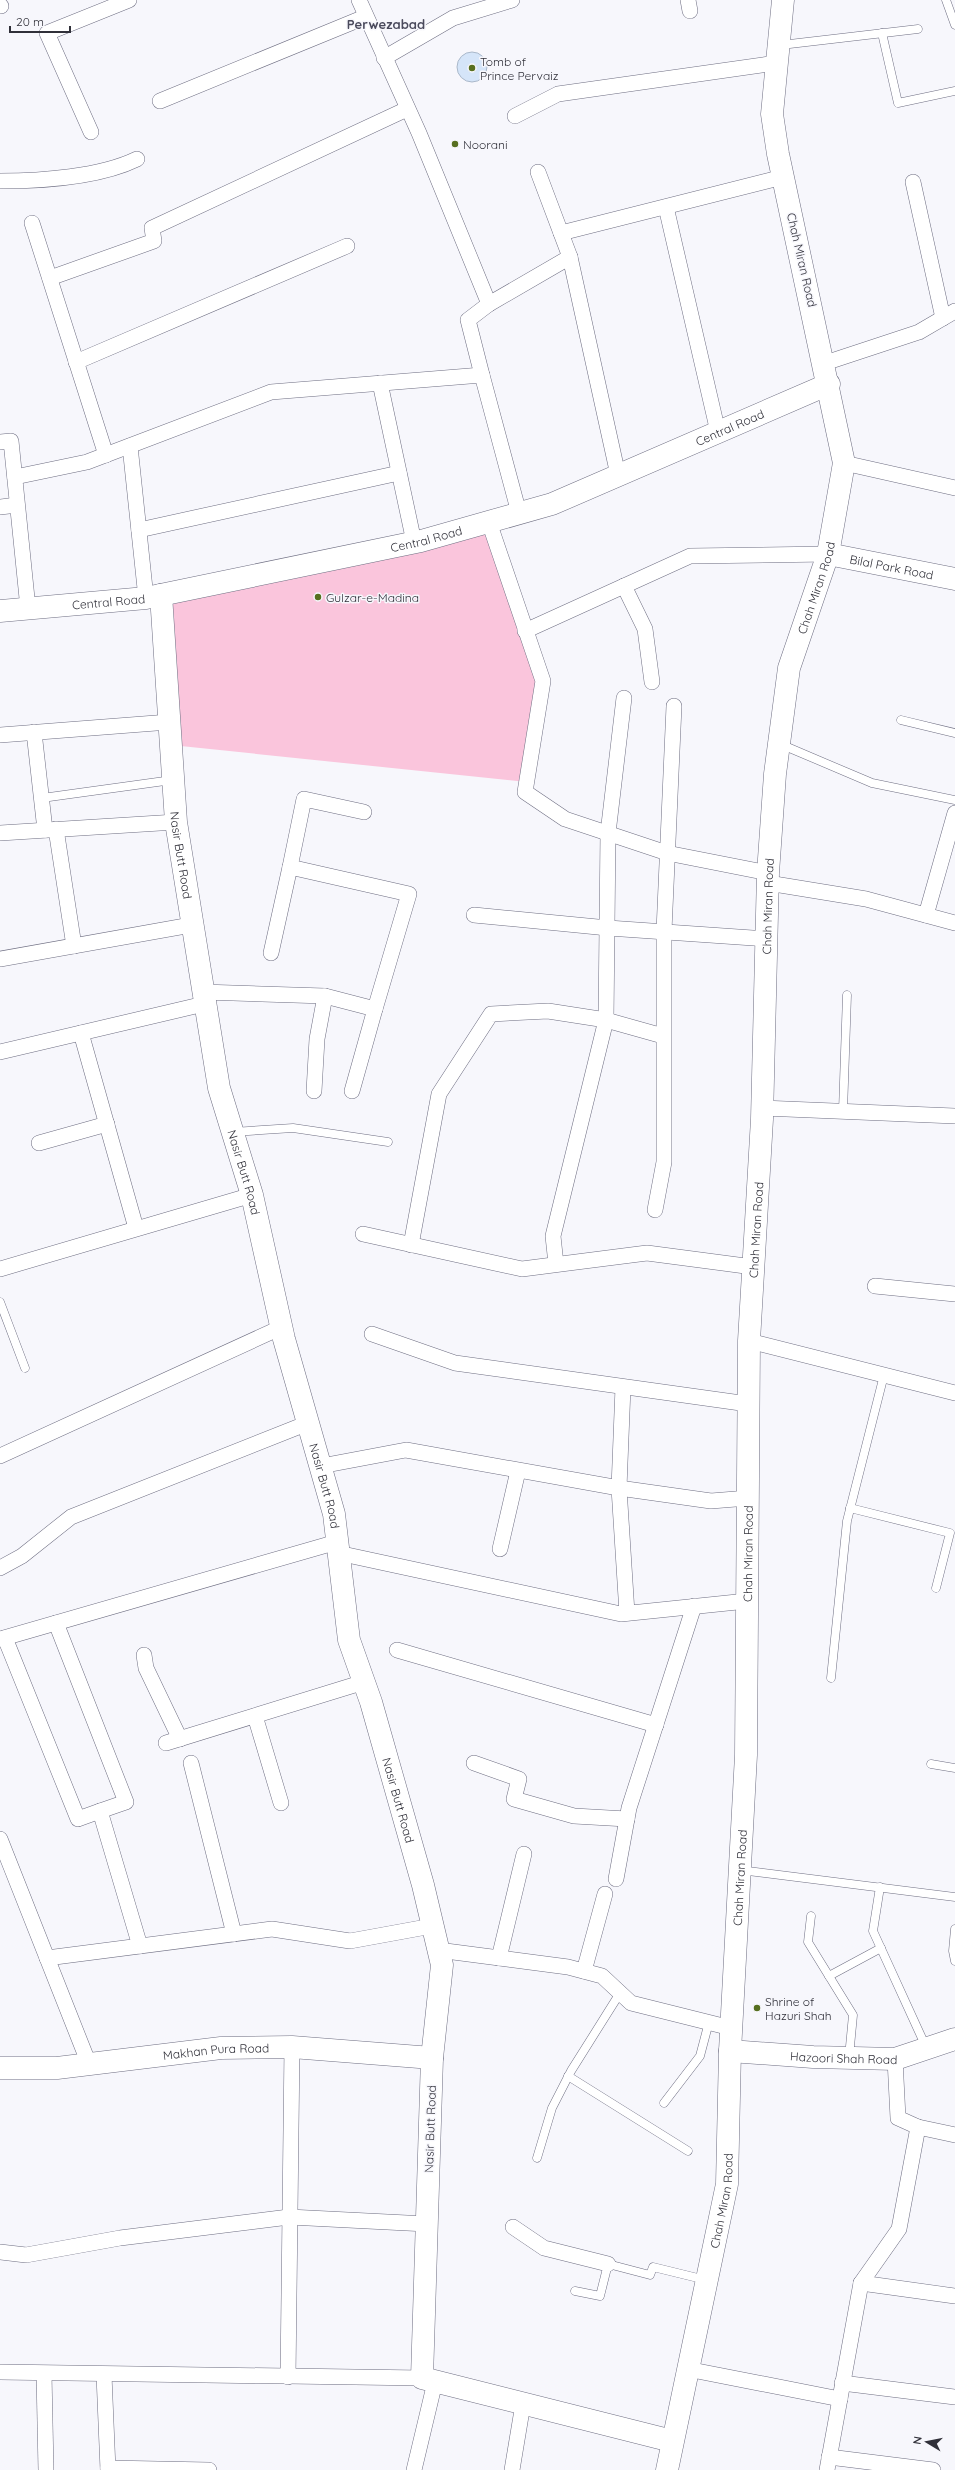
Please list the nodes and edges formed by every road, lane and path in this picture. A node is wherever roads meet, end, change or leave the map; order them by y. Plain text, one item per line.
1 (129, 0) edge
2 (359, 0) edge
3 (512, 0) edge
4 (783, 0) edge
5 (946, 0) edge
6 (365, 17) junction
7 (955, 25) edge
8 (918, 29) dead end
9 (882, 33) junction
10 (777, 54) junction
11 (384, 58) junction
12 (955, 91) edge
13 (160, 101) dead end
14 (407, 109) junction
15 (514, 116) dead end
16 (91, 132) dead end
17 (138, 159) dead end
18 (538, 172) dead end
19 (783, 176) junction
20 (0, 181) edge
21 (913, 182) dead end
22 (666, 207) junction
23 (32, 223) dead end
24 (561, 233) junction
25 (347, 246) dead end
26 (570, 257) junction
27 (50, 278) junction
28 (489, 304) junction
29 (949, 315) edge
30 (76, 362) junction
31 (827, 374) junction
32 (482, 375) junction
33 (380, 383) junction
34 (718, 432) junction
35 (0, 442) edge
36 (130, 446) junction
37 (106, 455) junction
38 (844, 462) junction
39 (399, 473) junction
40 (618, 475) junction
41 (14, 477) junction
42 (955, 488) edge
43 (17, 505) junction
44 (0, 507) edge
45 (519, 513) junction
46 (489, 522) junction
47 (139, 530) junction
48 (414, 542) junction
49 (828, 554) junction
50 (955, 580) edge
51 (624, 586) junction
52 (153, 596) junction
53 (28, 608) junction
54 (0, 611) edge
55 (525, 631) junction
56 (652, 682) dead end
57 (624, 698) dead end
58 (674, 706) dead end
59 (902, 720) dead end
60 (169, 722) junction
61 (34, 732) junction
62 (955, 733) edge
63 (0, 735) edge
64 (779, 744) junction
65 (173, 780) junction
66 (42, 798) junction
67 (955, 800) edge
68 (364, 812) dead end
69 (955, 813) edge
70 (176, 822) junction
71 (51, 830) junction
72 (0, 833) edge
73 (608, 833) junction
74 (952, 838) edge
75 (667, 853) junction
76 (290, 866) junction
77 (768, 878) junction
78 (474, 915) dead end
79 (926, 915) junction
80 (955, 923) edge
81 (191, 925) junction
82 (608, 928) junction
83 (664, 931) junction
84 (767, 938) junction
85 (74, 946) junction
86 (271, 953) dead end
87 (0, 959) edge
88 (846, 995) dead end
89 (325, 996) junction
90 (203, 998) junction
91 (375, 1009) junction
92 (606, 1020) junction
93 (81, 1033) junction
94 (663, 1036) junction
95 (0, 1052) edge
96 (314, 1091) dead end
97 (352, 1091) dead end
98 (762, 1108) junction
99 (843, 1111) junction
100 (955, 1116) edge
101 (107, 1124) junction
102 (232, 1132) junction
103 (388, 1142) dead end
104 (39, 1143) dead end
105 (252, 1195) junction
106 (655, 1210) dead end
107 (136, 1228) junction
108 (363, 1234) dead end
109 (411, 1245) junction
110 (556, 1264) junction
111 (753, 1267) junction
112 (0, 1269) edge
113 (875, 1286) dead end
114 (955, 1294) edge
115 (0, 1302) edge
116 (282, 1327) junction
117 (372, 1334) dead end
118 (749, 1341) junction
119 (25, 1368) dead end
120 (884, 1375) junction
121 (624, 1386) junction
122 (955, 1393) edge
123 (748, 1404) junction
124 (308, 1423) junction
125 (0, 1456) edge
126 (321, 1466) junction
127 (518, 1471) junction
128 (619, 1488) junction
129 (748, 1498) junction
130 (850, 1508) junction
131 (338, 1548) junction
132 (500, 1549) dead end
133 (0, 1568) edge
134 (936, 1588) dead end
135 (747, 1601) junction
136 (694, 1606) junction
137 (628, 1613) junction
138 (56, 1623) junction
139 (3, 1638) edge
140 (397, 1650) dead end
141 (144, 1655) dead end
142 (831, 1678) dead end
143 (364, 1682) junction
144 (255, 1716) junction
145 (656, 1726) junction
146 (191, 1763) dead end
147 (474, 1763) dead end
148 (931, 1764) dead end
149 (955, 1768) edge
150 (281, 1803) dead end
151 (100, 1811) junction
152 (627, 1819) junction
153 (0, 1840) edge
154 (524, 1854) dead end
155 (739, 1870) junction
156 (616, 1879) dead end
157 (880, 1886) junction
158 (605, 1894) dead end
159 (955, 1897) edge
160 (811, 1916) dead end
161 (432, 1926) junction
162 (955, 1929) edge
163 (234, 1934) junction
164 (140, 1946) junction
165 (881, 1948) junction
166 (438, 1950) junction
167 (47, 1958) junction
168 (499, 1958) junction
169 (955, 1961) edge
170 (584, 1971) junction
171 (829, 1976) junction
172 (620, 1993) junction
173 (709, 2022) junction
174 (731, 2028) junction
175 (955, 2039) edge
176 (292, 2047) junction
177 (927, 2048) junction
178 (730, 2051) junction
179 (432, 2058) junction
180 (848, 2058) junction
181 (895, 2059) junction
182 (89, 2064) junction
183 (0, 2068) edge
184 (568, 2076) junction
185 (664, 2103) dead end
186 (918, 2127) junction
187 (955, 2135) edge
188 (688, 2151) dead end
189 (537, 2158) dead end
190 (289, 2217) junction
191 (427, 2224) junction
192 (513, 2227) dead end
193 (0, 2252) edge
194 (608, 2264) junction
195 (706, 2280) junction
196 (861, 2283) junction
197 (576, 2291) dead end
198 (955, 2296) edge
199 (687, 2369) junction
200 (0, 2372) edge
201 (44, 2374) junction
202 (104, 2375) junction
203 (288, 2377) junction
204 (429, 2380) junction
205 (842, 2383) junction
206 (955, 2397) edge
207 (840, 2399) junction
208 (523, 2404) junction
209 (672, 2441) junction
210 (828, 2464) edge
211 (108, 2469) edge
212 (912, 2469) edge
213 (46, 2470) edge
214 (209, 2470) edge
215 (414, 2470) edge
216 (512, 2470) edge
217 (667, 2470) edge
218 (933, 2470) edge

1 - 16 street
2 - 6 street
3 - 11 street
4 - 10 street, Chah Miran Road
5 - 7 lane
6 - 11 street
6 - 13 street
8 - 9 lane
9 - 10 lane
9 - 12 lane
10 - 15 street
10 - 19 street, Chah Miran Road
11 - 14 street
14 - 27 street
14 - 28 street
17 - 20 street
18 - 24 street
19 - 22 street
19 - 31 street, Chah Miran Road
21 - 29 street
22 - 24 street
22 - 34 street
23 - 27 street
24 - 26 street
25 - 30 street
26 - 28 street
26 - 40 street
27 - 30 street
28 - 32 street
29 - 31 street
30 - 37 street
31 - 34 street, Central Road
31 - 38 street, Chah Miran Road
32 - 33 street
32 - 45 street
33 - 36 street
33 - 39 street
34 - 40 street, Central Road
35 - 41 street
36 - 37 street
36 - 47 street
37 - 41 street
38 - 42 street
38 - 49 street, Chah Miran Road
39 - 47 street
39 - 48 street
40 - 45 street, Central Road
41 - 43 street
43 - 44 street
43 - 53 street
45 - 46 street, Central Road
46 - 48 street, Central Road
46 - 55 street
47 - 52 street
48 - 52 street, Central Road
49 - 50 street, Bilal Park Road
49 - 51 street
49 - 64 street, Chah Miran Road
51 - 55 street
51 - 56 street
52 - 53 street, Central Road
52 - 60 street, Nasir Butt Road
53 - 54 street, Central Road
55 - 73 street
57 - 73 street
58 - 75 street
59 - 62 lane
60 - 61 street
60 - 65 street, Nasir Butt Road
61 - 63 street
61 - 66 street
64 - 67 lane
64 - 77 street, Chah Miran Road
65 - 66 lane
65 - 70 street, Nasir Butt Road
66 - 71 street
68 - 76 street
69 - 74 street
70 - 71 street
70 - 81 street, Nasir Butt Road
71 - 72 street
71 - 85 street
73 - 75 street
73 - 82 street
74 - 79 street
75 - 77 street
75 - 83 street
76 - 86 street
76 - 91 street
77 - 79 street
77 - 84 street, Chah Miran Road
78 - 82 street
79 - 80 street
81 - 85 street
81 - 90 street, Nasir Butt Road
82 - 83 street
82 - 92 street
83 - 84 street
83 - 94 street
84 - 98 street, Chah Miran Road
85 - 87 street
88 - 99 lane
89 - 90 street
89 - 91 street
89 - 96 street
90 - 93 street
90 - 102 street, Nasir Butt Road
91 - 97 street
92 - 94 street
92 - 109 street
92 - 110 street
93 - 95 street
93 - 101 street
94 - 106 street
98 - 99 street
98 - 111 street, Chah Miran Road
99 - 100 street
101 - 104 street
101 - 107 street
102 - 103 lane
102 - 105 street, Nasir Butt Road
105 - 107 street
105 - 116 street, Nasir Butt Road
107 - 112 street
108 - 109 street
109 - 110 street
110 - 111 street
111 - 118 street, Chah Miran Road
113 - 114 street
115 - 119 lane
116 - 124 street, Nasir Butt Road
116 - 125 street
117 - 121 street
118 - 120 street
118 - 123 street, Chah Miran Road
120 - 122 street
120 - 130 lane
121 - 123 street
121 - 128 street
123 - 129 street, Chah Miran Road
124 - 126 street, Nasir Butt Road
124 - 133 street
126 - 127 street
126 - 131 street, Nasir Butt Road
127 - 128 street
127 - 132 street
128 - 129 street
128 - 137 street
129 - 135 street, Chah Miran Road
130 - 134 lane
130 - 142 lane
131 - 137 street
131 - 138 street
131 - 143 street, Nasir Butt Road
135 - 136 street
135 - 155 street, Chah Miran Road
136 - 137 street
136 - 145 street
138 - 139 street
138 - 151 street
139 - 151 street
140 - 145 street
141 - 144 street
143 - 144 street
143 - 161 street, Nasir Butt Road
144 - 150 street
145 - 152 street
146 - 163 street
147 - 152 street
148 - 149 lane
151 - 164 street
152 - 156 street
153 - 167 street
154 - 168 street
155 - 157 lane
155 - 174 street, Chah Miran Road
157 - 159 lane
157 - 165 lane
158 - 170 street
160 - 171 lane
161 - 163 street
161 - 166 street, Nasir Butt Road
162 - 169 lane
163 - 164 street
164 - 167 street
165 - 171 lane
165 - 177 lane
166 - 168 street
166 - 179 street, Nasir Butt Road
167 - 182 street
168 - 170 street
170 - 172 street
171 - 180 lane
172 - 173 street
172 - 184 lane
173 - 174 street
173 - 185 lane
174 - 178 street, Chah Miran Road
175 - 177 street, Hazoori Shah Road
176 - 179 street, Makhan Pura Road
176 - 182 street, Makhan Pura Road
176 - 190 street
177 - 181 street, Hazoori Shah Road
178 - 180 street, Hazoori Shah Road
178 - 195 street, Chah Miran Road
179 - 191 street, Nasir Butt Road
180 - 181 street, Hazoori Shah Road
181 - 186 street
182 - 183 street, Makhan Pura Road
184 - 188 lane
184 - 189 lane
186 - 187 street
186 - 196 street
190 - 191 street
190 - 193 street
190 - 203 street
191 - 204 street, Nasir Butt Road
192 - 194 street
194 - 195 lane
194 - 197 lane
195 - 199 street, Chah Miran Road
196 - 198 street
196 - 205 street
199 - 207 street
199 - 209 street, Chah Miran Road
200 - 201 street
201 - 202 street
201 - 213 street
202 - 203 street
202 - 211 street
203 - 204 street
204 - 208 street
204 - 215 street
205 - 206 street
205 - 207 street
207 - 210 street
208 - 209 street
208 - 216 street
209 - 217 street, Chah Miran Road
210 - 212 street
211 - 214 street
212 - 218 street

